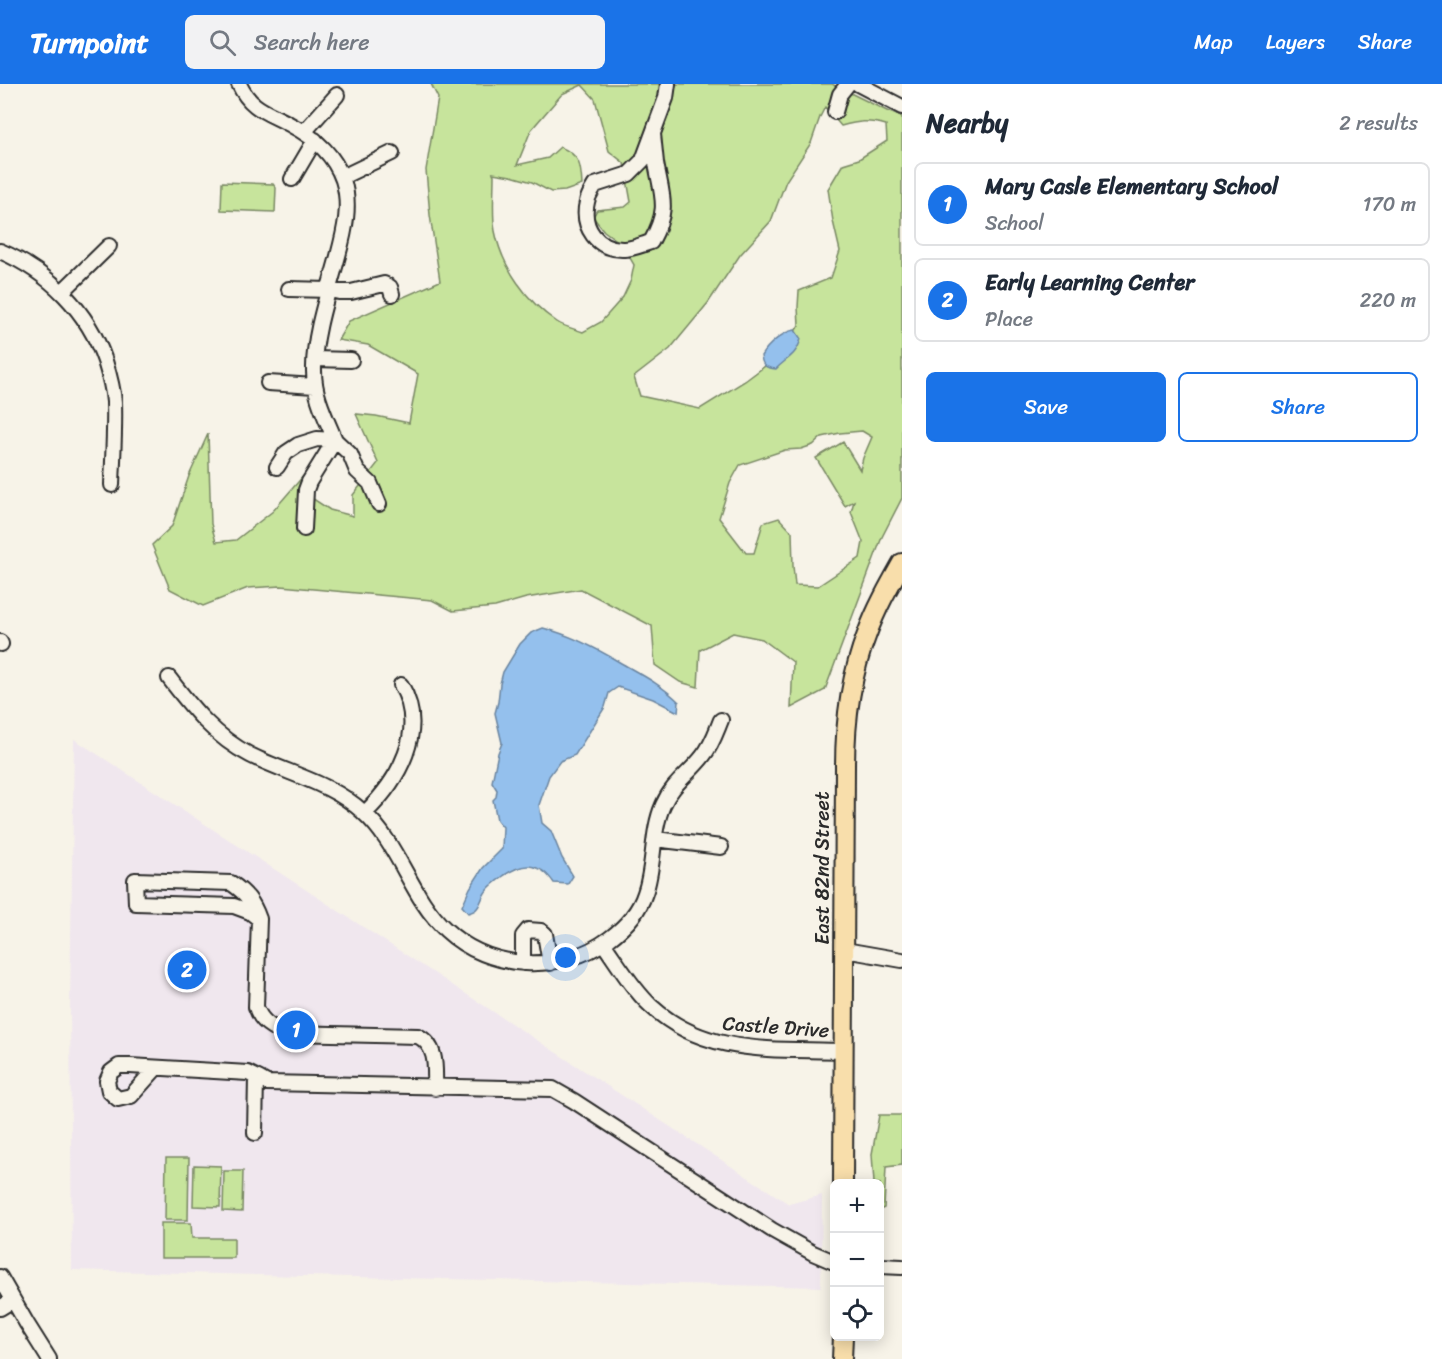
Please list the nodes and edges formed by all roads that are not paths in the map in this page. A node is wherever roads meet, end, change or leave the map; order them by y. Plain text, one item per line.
1 (238, 84) edge
2 (668, 84) edge
3 (848, 84) edge
4 (858, 84) edge
5 (337, 95) dead end
6 (902, 107) edge
7 (835, 112) dead end
8 (653, 134) junction
9 (310, 136) junction
10 (392, 153) dead end
11 (342, 177) junction
12 (292, 179) dead end
13 (109, 246) dead end
14 (0, 251) edge
15 (289, 289) dead end
16 (330, 290) junction
17 (62, 292) junction
18 (392, 294) dead end
19 (315, 359) junction
20 (351, 360) dead end
21 (268, 383) dead end
22 (315, 386) junction
23 (335, 440) junction
24 (277, 467) dead end
25 (112, 485) dead end
26 (379, 504) dead end
27 (304, 529) dead end
28 (902, 563) edge
29 (169, 678) dead end
30 (402, 685) dead end
31 (721, 720) dead end
32 (365, 813) junction
33 (655, 839) junction
34 (721, 848) dead end
35 (259, 919) junction
36 (603, 943) junction
37 (844, 950) junction
38 (902, 960) edge
39 (523, 963) junction
40 (550, 963) junction
41 (844, 1051) junction
42 (156, 1068) junction
43 (256, 1077) junction
44 (435, 1088) junction
45 (255, 1133) dead end
46 (843, 1179) edge
47 (830, 1260) edge
48 (884, 1266) edge
49 (902, 1267) edge
50 (0, 1277) edge
51 (13, 1300) junction
52 (0, 1308) edge
53 (843, 1341) edge
54 (49, 1359) edge
55 (842, 1359) edge

1 - 9 street
2 - 8 street
3 - 7 street
4 - 6 street
5 - 9 street
8 - 8 street
9 - 11 street
9 - 12 street
10 - 11 street
11 - 16 street
13 - 17 street
14 - 17 street
15 - 16 street
16 - 18 street
16 - 19 street
17 - 25 street
19 - 20 street
19 - 22 street
21 - 22 street
22 - 23 street
23 - 24 street
23 - 26 street
23 - 27 street
28 - 37 main road, East 82nd Street
29 - 32 street
30 - 32 street
31 - 33 street
32 - 39 street
33 - 34 street
33 - 36 street
35 - 35 street
35 - 44 street
36 - 40 street
36 - 41 street, Castle Drive
37 - 38 street
37 - 41 main road, East 82nd Street
39 - 40 street
39 - 40 street
41 - 46 main road, East 82nd Street
42 - 42 street
42 - 43 street
43 - 44 street
43 - 45 street
44 - 47 street
48 - 49 street
50 - 51 street
51 - 52 street
51 - 54 street
53 - 55 main road

